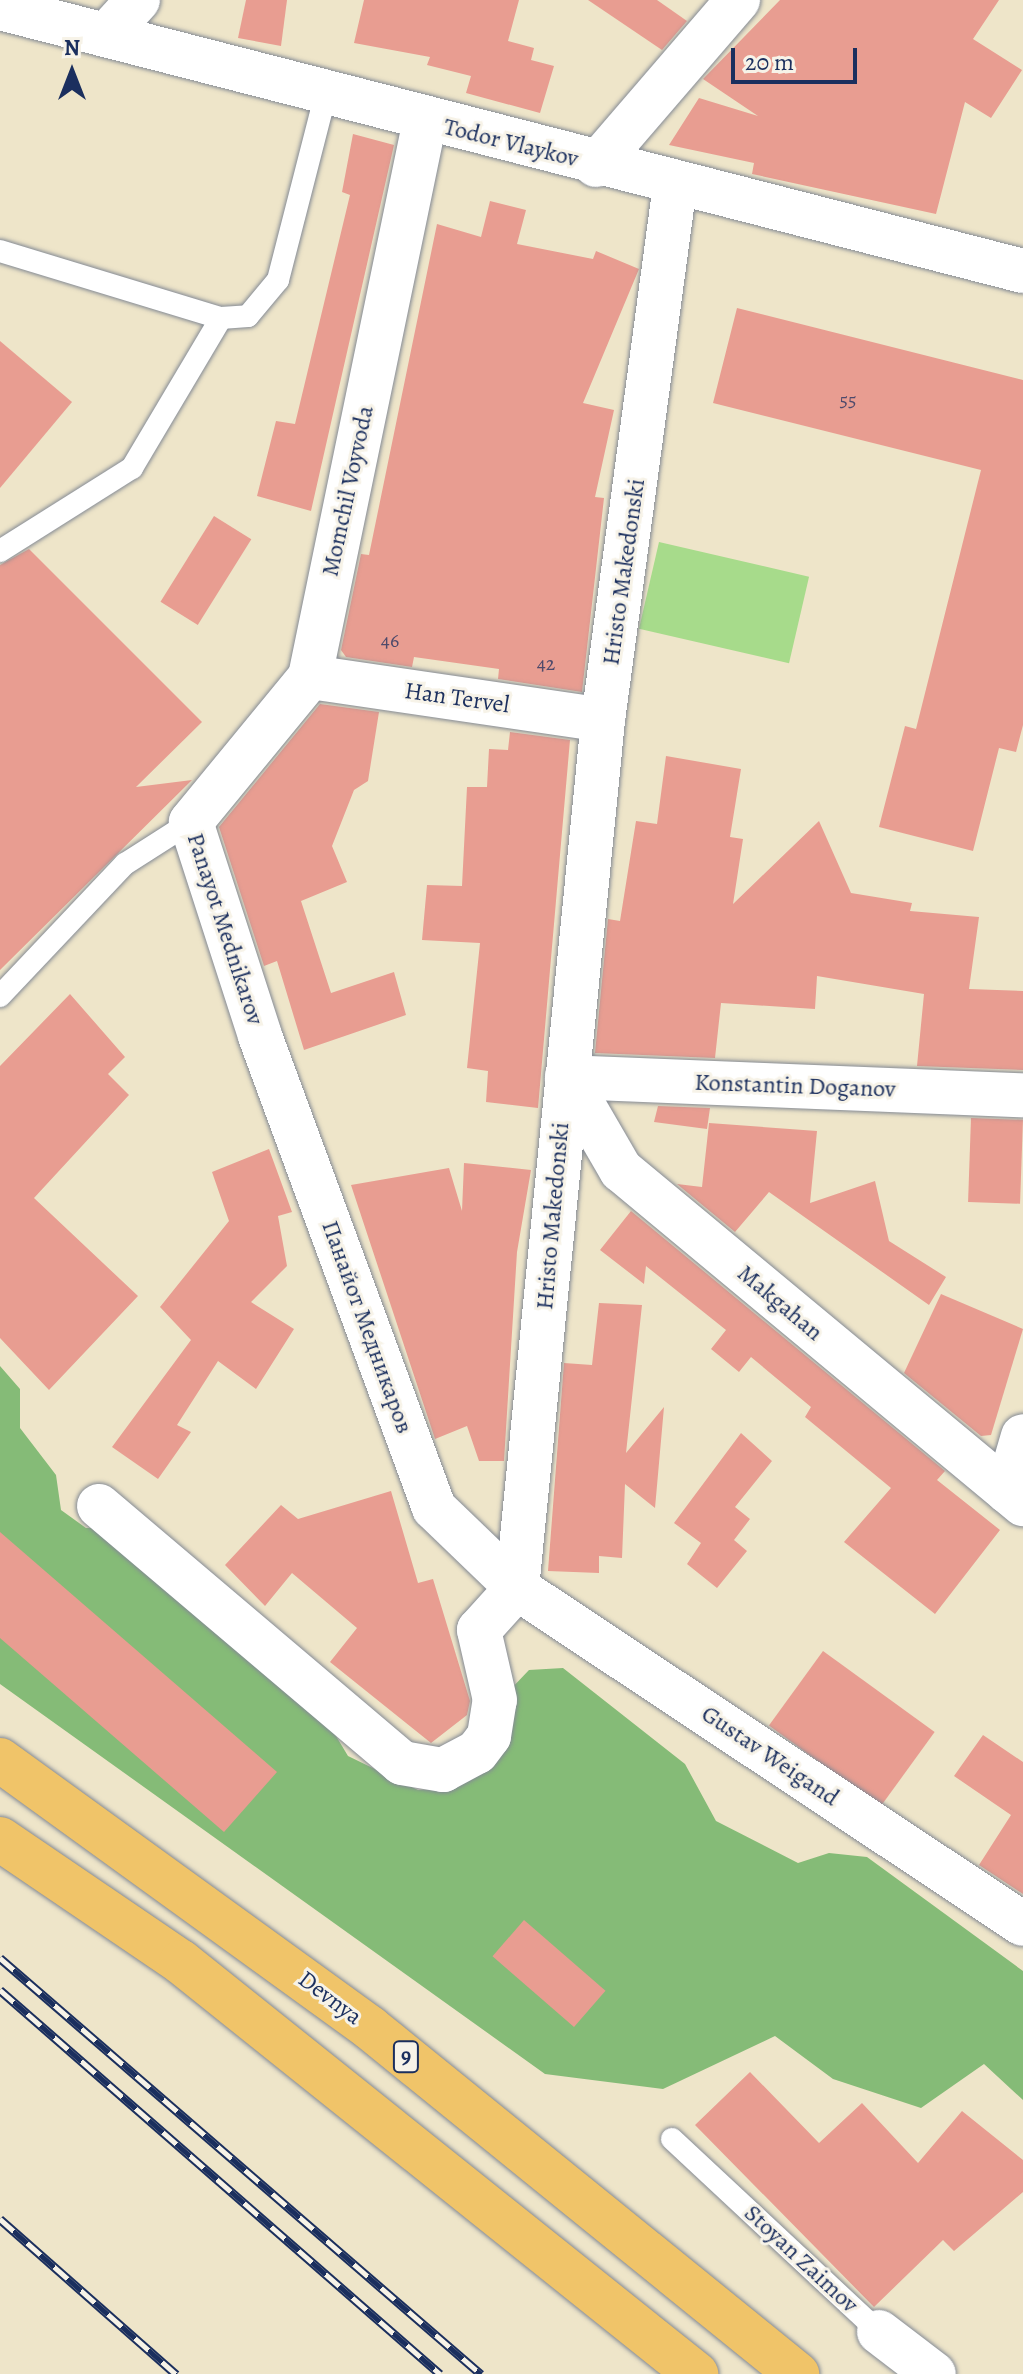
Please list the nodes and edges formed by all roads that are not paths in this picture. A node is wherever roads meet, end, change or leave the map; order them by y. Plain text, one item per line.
1 (138, 0) edge
2 (738, 0) edge
3 (0, 8) edge
4 (107, 34) junction
5 (326, 93) junction
6 (425, 120) junction
7 (596, 165) junction
8 (675, 185) junction
9 (0, 251) edge
10 (1023, 271) edge
11 (221, 318) junction
12 (0, 551) edge
13 (310, 677) junction
14 (603, 720) junction
15 (191, 822) junction
16 (0, 996) edge
17 (567, 1077) junction
18 (1023, 1095) edge
19 (1023, 1436) edge
20 (1015, 1498) edge
21 (99, 1506) dead end
22 (517, 1588) junction
23 (0, 1760) edge
24 (0, 1839) edge
25 (1023, 1924) edge
26 (672, 2139) dead end
27 (879, 2332) joint
28 (696, 2374) edge
29 (797, 2374) edge
30 (934, 2374) edge

1 - 4 street
2 - 7 street
3 - 4 street, Todor Vlaykov
4 - 5 street, Todor Vlaykov
5 - 6 street, Todor Vlaykov
5 - 11 lane
6 - 7 street, Todor Vlaykov
6 - 13 street, Momchil Voyvoda
7 - 8 street, Todor Vlaykov
8 - 10 street, Todor Vlaykov
8 - 14 street, Hristo Makedonski
9 - 11 lane
11 - 12 lane
13 - 14 street, Han Tervel
13 - 15 street, Momchil Voyvoda
14 - 17 street, Hristo Makedonski
15 - 16 lane
15 - 22 street, Панайот Медникаров
17 - 18 street, Konstantin Doganov
17 - 20 street, Makgahan
17 - 22 street, Hristo Makedonski
19 - 20 street
21 - 22 street
22 - 25 street, Gustav Weigand
23 - 29 highway, Devnya / 9
24 - 28 highway
26 - 27 lane, Stoyan Zaimov
27 - 30 street, Stoyan Zaimov

